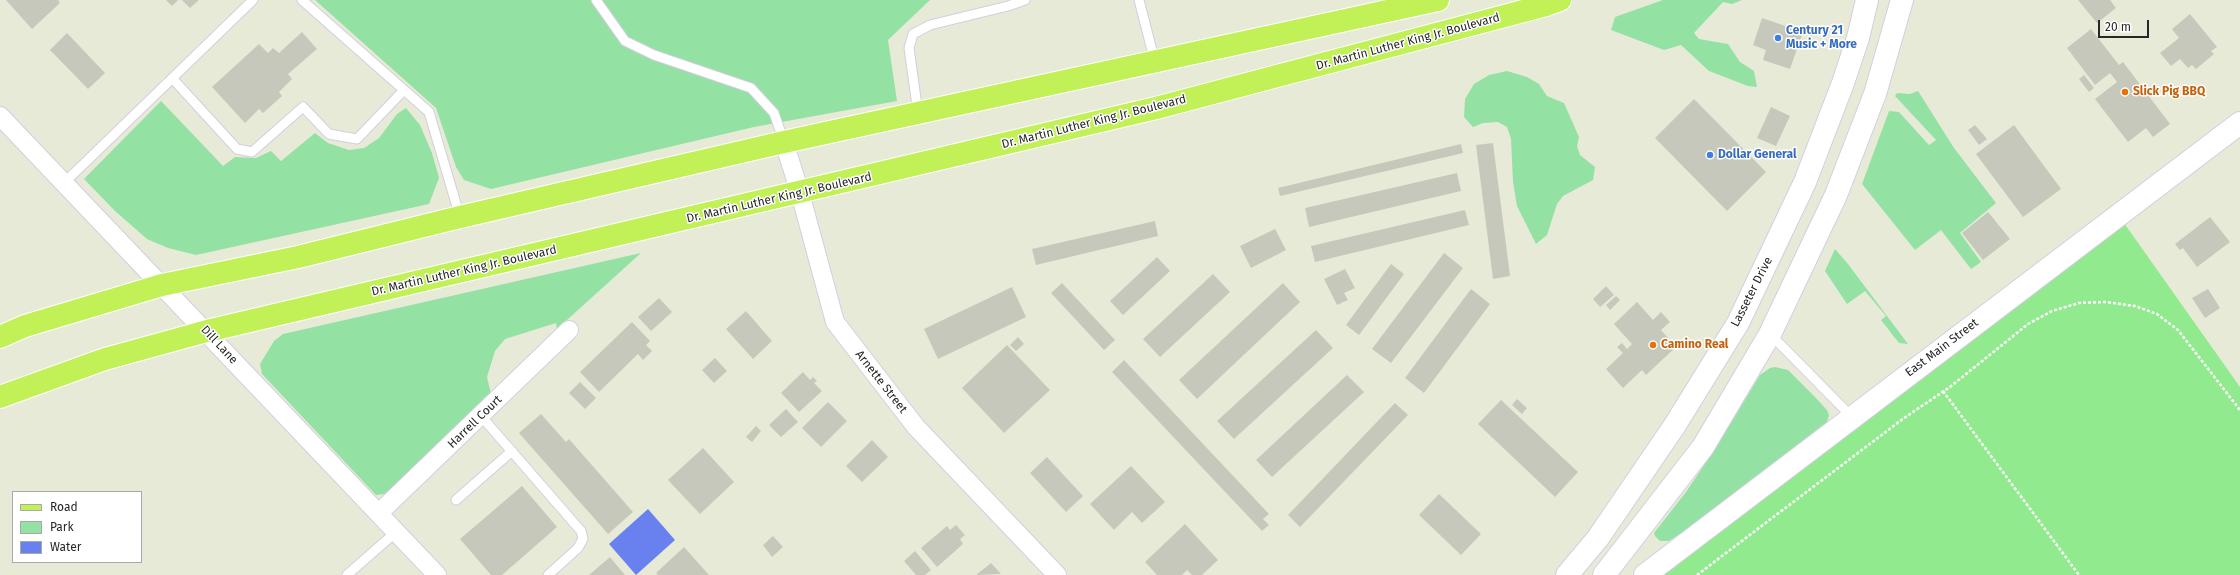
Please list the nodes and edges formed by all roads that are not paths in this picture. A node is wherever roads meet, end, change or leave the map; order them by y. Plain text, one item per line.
1 (253, 0) edge
2 (302, 0) edge
3 (596, 0) edge
4 (1025, 0) edge
5 (1138, 0) edge
6 (1438, 0) edge
7 (1560, 0) edge
8 (1867, 0) edge
9 (1902, 0) edge
10 (1155, 62) junction
11 (172, 78) junction
12 (404, 90) junction
13 (918, 113) junction
14 (0, 116) edge
15 (2240, 123) edge
16 (784, 142) junction
17 (64, 182) junction
18 (800, 193) junction
19 (460, 217) junction
20 (162, 285) junction
21 (570, 330) dead end
22 (207, 331) junction
23 (1770, 334) junction
24 (0, 337) edge
25 (0, 397) edge
26 (481, 416) junction
27 (1852, 417) junction
28 (512, 452) junction
29 (456, 500) dead end
30 (379, 513) junction
31 (396, 532) junction
32 (1683, 545) junction
33 (1574, 568) edge
34 (347, 575) edge
35 (437, 575) edge
36 (548, 575) edge
37 (1057, 575) edge
38 (1604, 575) edge
39 (1645, 575) edge

1 - 11 lane
2 - 12 lane
3 - 16 lane
4 - 13 lane
5 - 10 lane
6 - 10 main road
7 - 18 main road, Dr. Martin Luther King Jr. Boulevard
8 - 33 street, Lasseter Drive
9 - 23 street
10 - 13 main road
11 - 12 lane
11 - 17 lane
12 - 19 lane
13 - 16 main road
14 - 17 street, Dill Lane
15 - 27 street, East Main Street
16 - 18 street, Arnette Street
16 - 19 main road
17 - 20 street, Dill Lane
18 - 22 main road, Dr. Martin Luther King Jr. Boulevard
18 - 37 street, Arnette Street
19 - 20 main road
20 - 22 street, Dill Lane
20 - 24 main road
21 - 26 street, Harrell Court
22 - 25 main road, Dr. Martin Luther King Jr. Boulevard
22 - 30 street, Dill Lane
23 - 27 lane
23 - 38 street
26 - 28 lane
26 - 30 street, Harrell Court
27 - 32 street, East Main Street
28 - 29 lane
28 - 36 lane
30 - 31 street, Dill Lane
31 - 34 lane
31 - 35 street, Dill Lane
32 - 38 street
32 - 39 street, East Main Street
33 - 38 street

